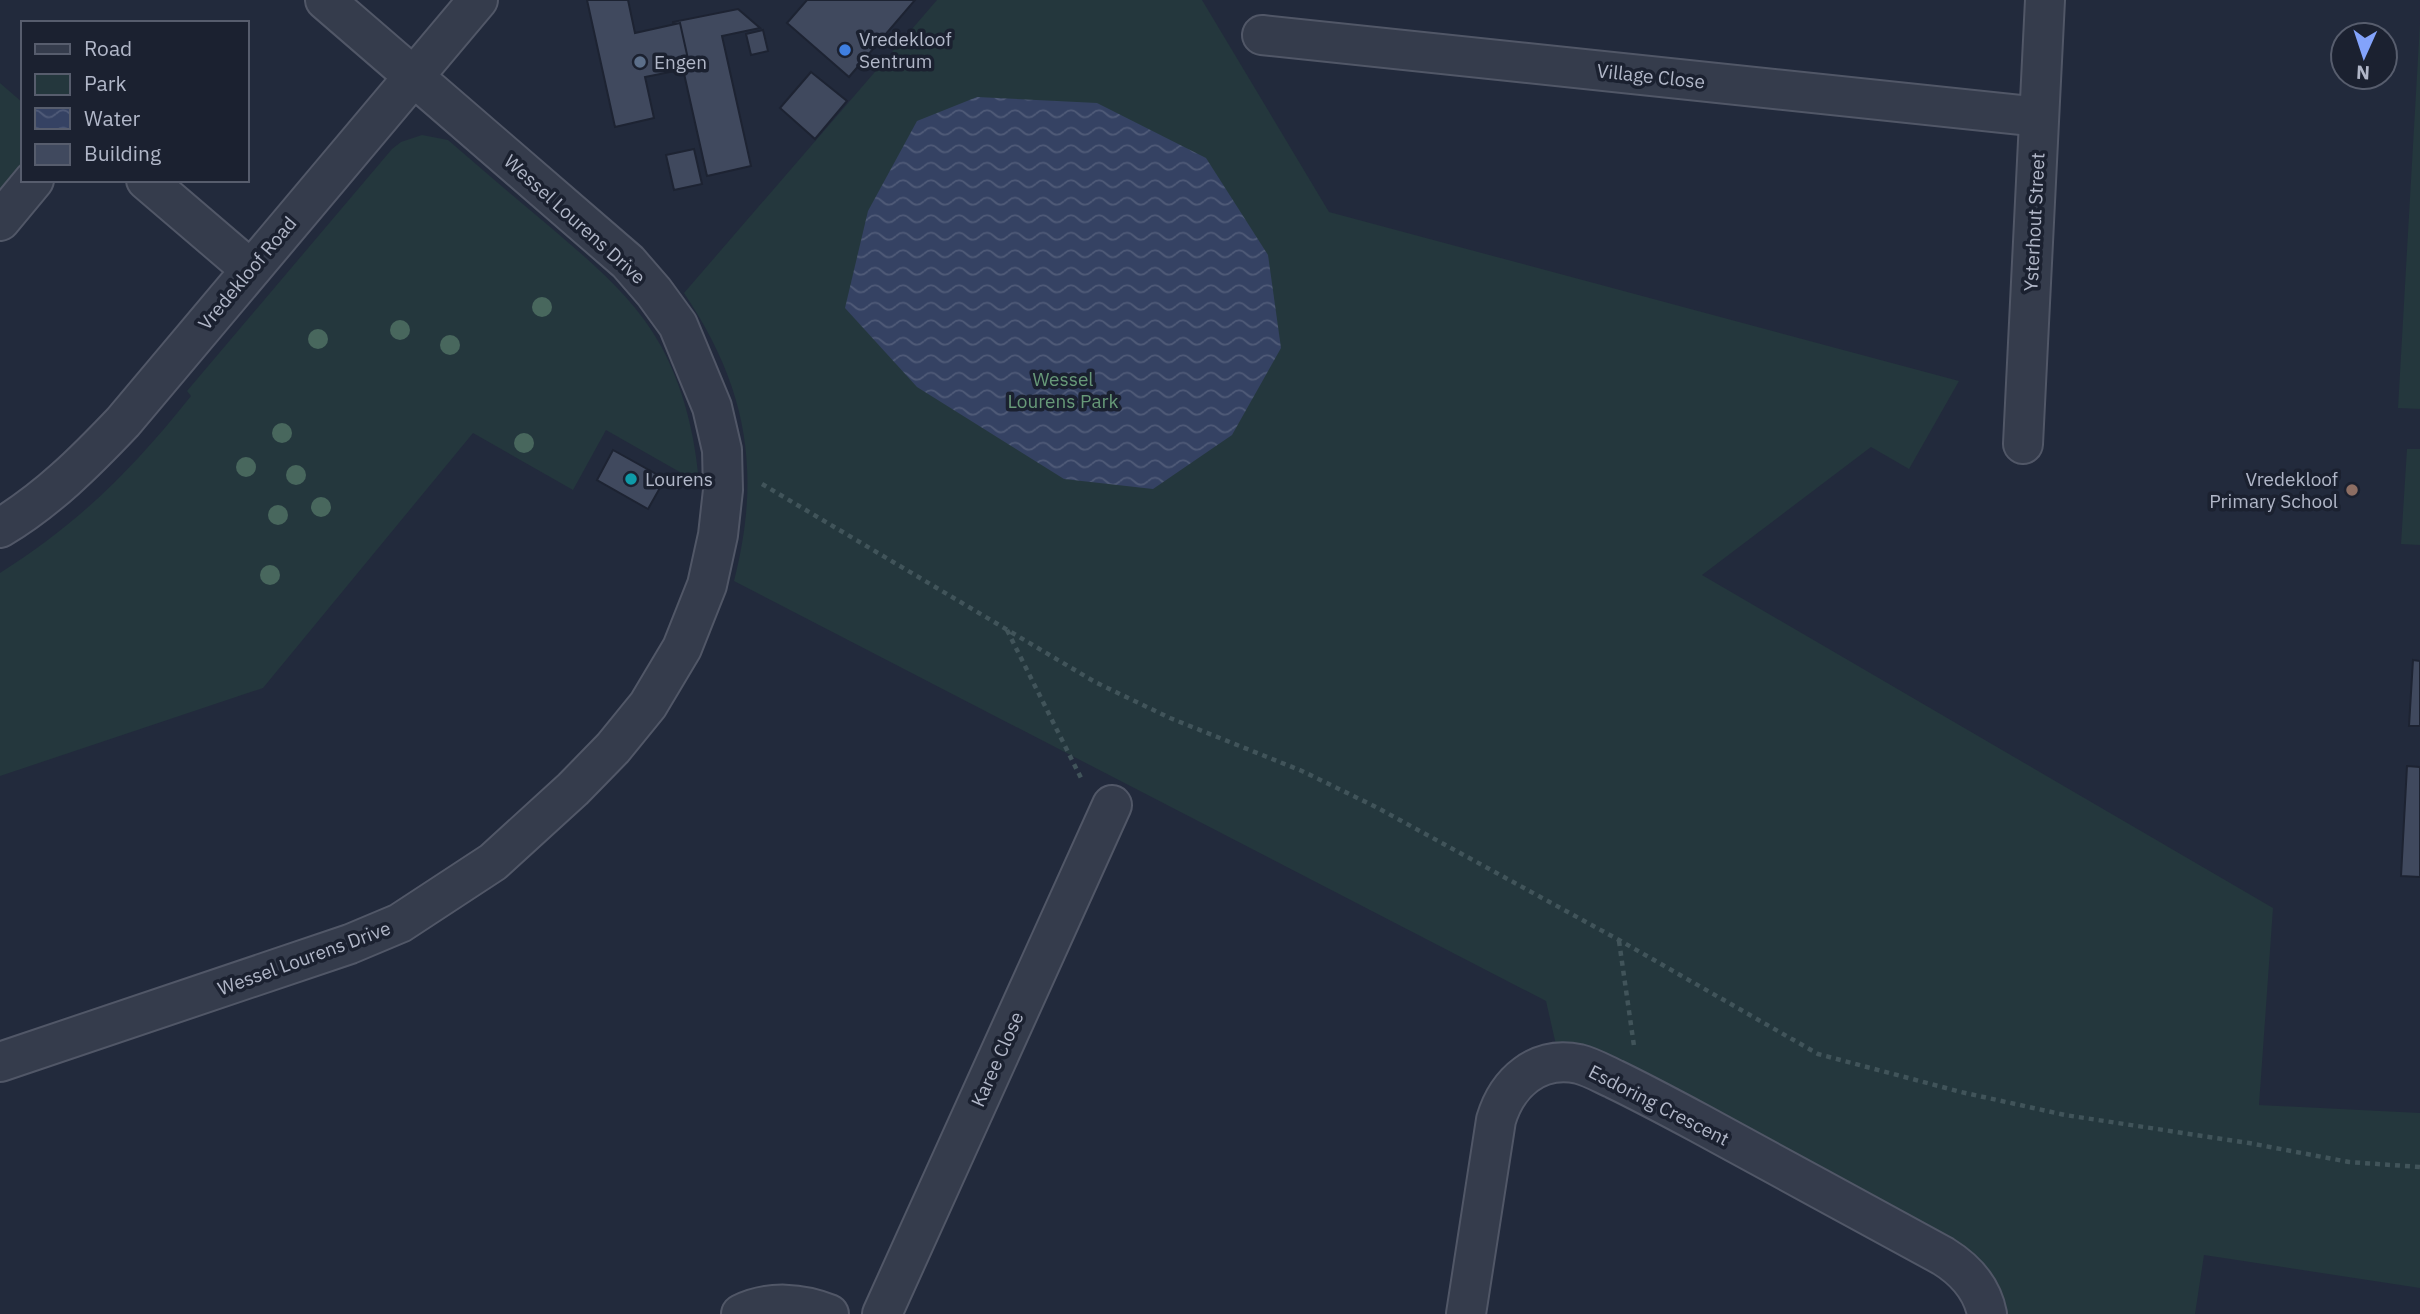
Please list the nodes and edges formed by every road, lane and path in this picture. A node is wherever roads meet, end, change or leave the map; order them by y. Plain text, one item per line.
1 (325, 0) edge
2 (478, 0) edge
3 (2045, 0) edge
4 (1262, 35) dead end
5 (413, 76) junction
6 (2039, 117) junction
7 (32, 182) edge
8 (148, 182) edge
9 (0, 221) edge
10 (250, 269) junction
11 (2023, 444) dead end
12 (722, 460) junction
13 (0, 528) edge
14 (1007, 629) junction
15 (1108, 814) joint
16 (1619, 940) junction
17 (0, 1062) edge
18 (1641, 1092) junction
19 (2420, 1167) edge
20 (741, 1314) edge
21 (830, 1314) edge
22 (882, 1314) edge
23 (1466, 1314) edge
24 (1987, 1314) edge

1 - 5 street, Wessel Lourens Drive
2 - 5 street, Vredekloof Road
3 - 6 street, Ysterhout Street
4 - 6 street, Village Close
5 - 10 street, Vredekloof Road
5 - 12 street, Wessel Lourens Drive
6 - 11 street, Ysterhout Street
7 - 9 street
8 - 10 street
10 - 13 street, Vredekloof Road
12 - 14 path
12 - 17 street, Wessel Lourens Drive
14 - 15 path
14 - 16 path
15 - 22 street, Karee Close
16 - 18 path
16 - 19 path
18 - 23 street, Esdoring Crescent
18 - 24 street, Esdoring Crescent
20 - 21 street

